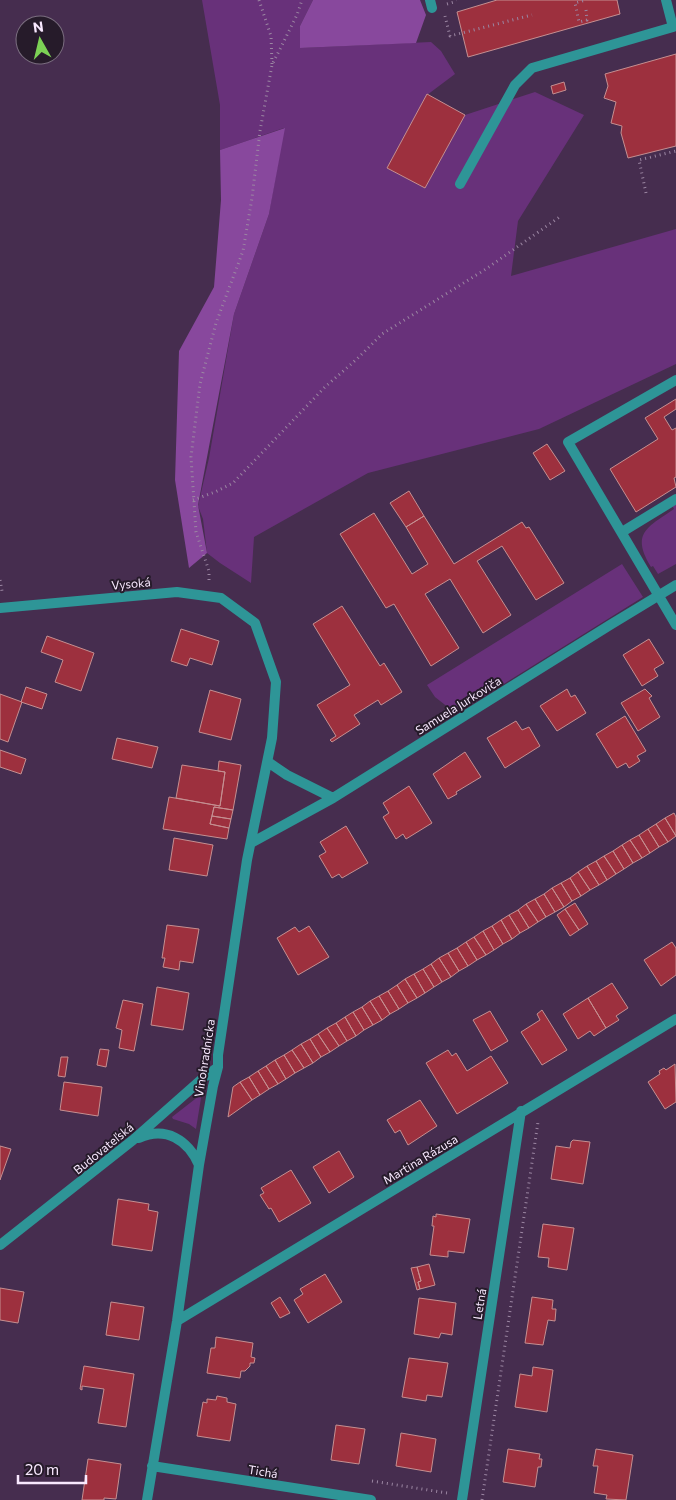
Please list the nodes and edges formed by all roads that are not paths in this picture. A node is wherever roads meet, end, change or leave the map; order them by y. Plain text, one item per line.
1 (666, 0) edge
2 (675, 26) edge
3 (460, 184) dead end
4 (676, 380) edge
5 (676, 498) edge
6 (622, 532) junction
7 (676, 585) edge
8 (658, 596) junction
9 (0, 608) edge
10 (255, 623) joint
11 (676, 625) edge
12 (268, 762) junction
13 (333, 798) junction
14 (251, 843) junction
15 (676, 1019) edge
16 (218, 1067) junction
17 (521, 1111) junction
18 (133, 1140) junction
19 (199, 1164) junction
20 (0, 1245) edge
21 (177, 1321) junction
22 (152, 1466) junction
23 (147, 1500) edge
24 (371, 1500) edge
25 (462, 1500) edge

1 - 2 street
2 - 3 street
4 - 6 street
5 - 6 street
6 - 8 street
7 - 8 street, Samuela Jurkoviča
8 - 11 street
8 - 13 street, Samuela Jurkoviča
9 - 10 street, Vysoká
10 - 12 street, Vinohradnícka
12 - 13 street
12 - 14 street, Vinohradnícka
13 - 14 street, Samuela Jurkoviča
14 - 16 street, Vinohradnícka
15 - 17 street, Martina Rázusa
16 - 18 street, Budovateľská
16 - 19 street, Vinohradnícka
17 - 21 street, Martina Rázusa
17 - 25 street, Letná
18 - 19 street
18 - 20 street, Budovateľská
19 - 21 street, Vinohradnícka
21 - 22 street, Vinohradnícka
22 - 23 street, Vinohradnícka
22 - 24 street, Tichá

